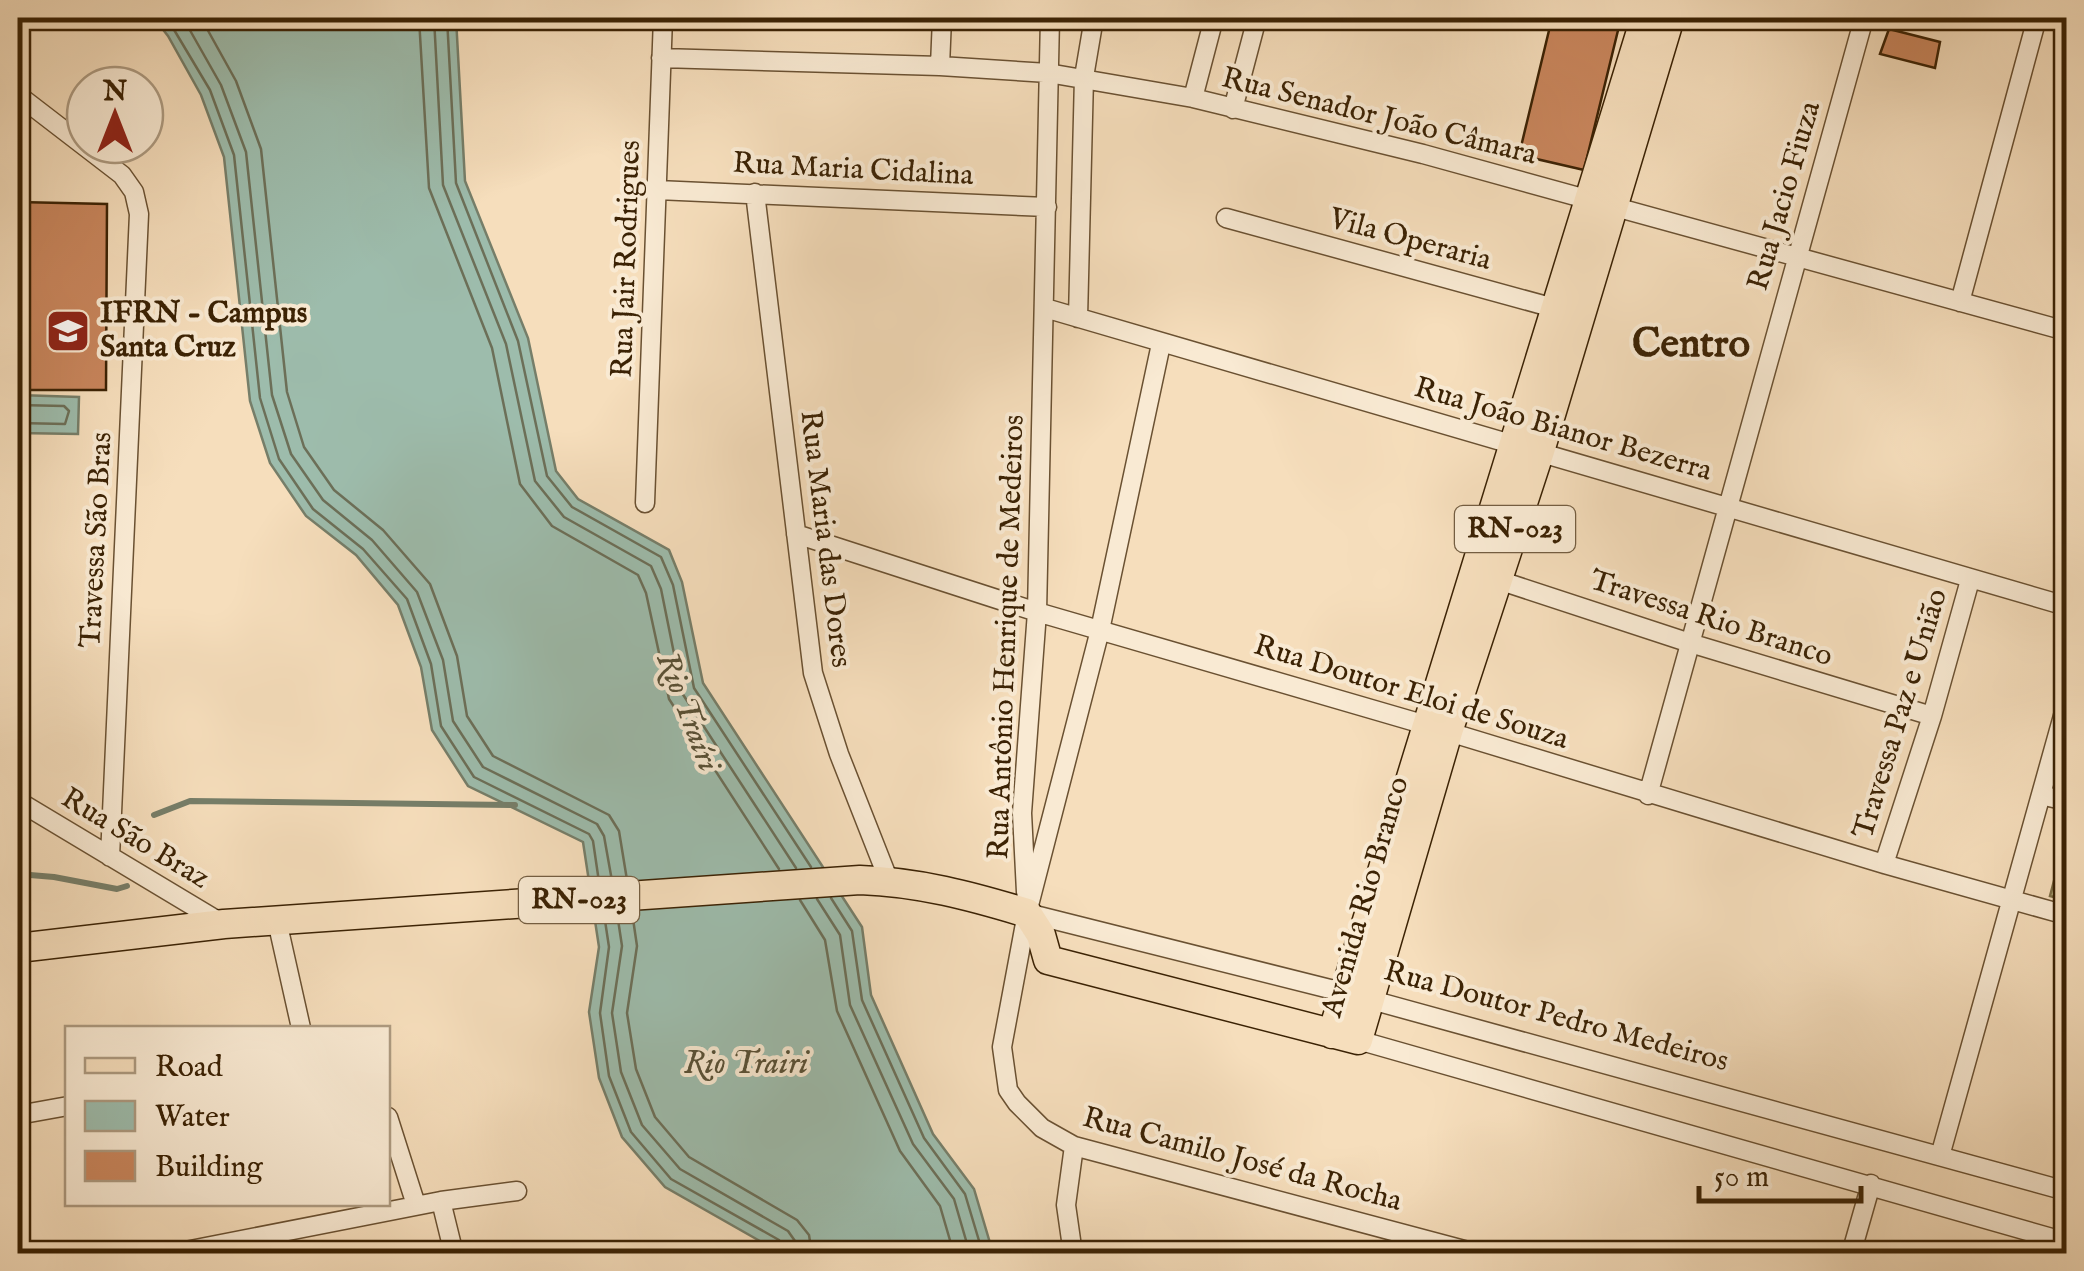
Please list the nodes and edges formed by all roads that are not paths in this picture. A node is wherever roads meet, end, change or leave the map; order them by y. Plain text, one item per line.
1 (662, 18) edge
2 (942, 18) edge
3 (1050, 18) edge
4 (1094, 18) edge
5 (1214, 18) edge
6 (1257, 18) edge
7 (1645, 18) edge
8 (1670, 18) edge
9 (1864, 18) edge
10 (2036, 18) edge
11 (661, 58) junction
12 (940, 66) junction
13 (1048, 73) junction
14 (1084, 77) junction
15 (18, 95) edge
16 (1193, 98) junction
17 (1233, 109) junction
18 (657, 190) junction
19 (756, 193) junction
20 (1600, 203) junction
21 (1047, 207) junction
22 (1226, 218) dead end
23 (1797, 254) junction
24 (1960, 302) junction
25 (1045, 308) junction
26 (1567, 311) junction
27 (1078, 318) junction
28 (2066, 330) edge
29 (1160, 344) junction
30 (1527, 447) junction
31 (645, 503) dead end
32 (1728, 506) junction
33 (796, 534) junction
34 (1486, 576) junction
35 (1970, 580) junction
36 (2066, 606) edge
37 (1038, 612) junction
38 (1100, 630) junction
39 (1690, 643) junction
40 (2066, 706) edge
41 (1932, 716) junction
42 (1437, 728) junction
43 (1648, 794) junction
44 (2041, 794) junction
45 (2066, 801) edge
46 (18, 802) edge
47 (110, 857) junction
48 (1884, 864) junction
49 (889, 881) junction
50 (2011, 902) junction
51 (1026, 913) junction
52 (2066, 915) edge
53 (288, 920) junction
54 (224, 924) junction
55 (18, 948) edge
56 (1358, 997) junction
57 (301, 1026) edge
58 (1345, 1037) junction
59 (65, 1107) edge
60 (18, 1116) edge
61 (390, 1123) edge
62 (1074, 1146) junction
63 (1940, 1156) junction
64 (1871, 1184) junction
65 (518, 1191) dead end
66 (2066, 1191) edge
67 (441, 1200) junction
68 (416, 1205) junction
69 (2066, 1242) edge
70 (170, 1254) edge
71 (454, 1254) edge
72 (1073, 1254) edge
73 (1479, 1254) edge
74 (1851, 1254) edge

1 - 11 street, Rua Jair Rodrigues
2 - 12 street
3 - 13 street, Rua Antônio Henrique de Medeiros
4 - 14 street
5 - 16 street
6 - 17 street
7 - 20 main road, Avenida Rio Branco / RN-023
8 - 20 main road, Avenida Rio Branco / RN-023
9 - 23 street, Rua Jacio Fiuza
10 - 24 street
11 - 12 street, Rua Senador João Câmara
11 - 18 street, Rua Jair Rodrigues
12 - 13 street, Rua Senador João Câmara
13 - 14 street, Rua Senador João Câmara
13 - 21 street, Rua Antônio Henrique de Medeiros
14 - 16 street, Rua Senador João Câmara
14 - 27 street
15 - 47 street, Travessa São Bras
16 - 17 street, Rua Senador João Câmara
17 - 20 street, Rua Senador João Câmara
18 - 19 street, Rua Maria Cidalina
18 - 31 street, Rua Jair Rodrigues
19 - 21 street, Rua Maria Cidalina
19 - 33 street, Rua Maria das Dores
20 - 23 street, Rua Senador João Câmara
20 - 26 main road, Avenida Rio Branco / RN-023
21 - 25 street, Rua Antônio Henrique de Medeiros
22 - 26 street, Vila Operaria
23 - 24 street, Rua Senador João Câmara
23 - 32 street, Rua Jacio Fiuza
24 - 28 street, Rua Senador João Câmara
25 - 27 street, Rua João Bianor Bezerra
25 - 37 street, Rua Antônio Henrique de Medeiros
26 - 30 main road, Avenida Rio Branco / RN-023
27 - 29 street, Rua João Bianor Bezerra
29 - 30 street, Rua João Bianor Bezerra
29 - 38 street, Rua Antônio Henrique de Medeiros
30 - 32 street, Rua João Bianor Bezerra
30 - 34 main road, Avenida Rio Branco / RN-023
32 - 35 street, Rua João Bianor Bezerra
32 - 39 street, Rua Jacio Fiuza
33 - 37 street, Rua Doutor Eloi de Souza
33 - 49 street, Rua Maria das Dores
34 - 39 street, Travessa Rio Branco
34 - 42 main road, Avenida Rio Branco / RN-023
35 - 36 street, Rua João Bianor Bezerra
35 - 41 street, Travessa Paz e União
37 - 38 street, Rua Doutor Eloi de Souza
37 - 51 street, Rua Antônio Henrique de Medeiros
38 - 42 street, Rua Doutor Eloi de Souza
38 - 51 street, Rua Antônio Henrique de Medeiros
39 - 41 street, Travessa Rio Branco
39 - 43 street, Rua Jacio Fiuza
40 - 44 street
41 - 48 street, Travessa Paz e União
42 - 43 street, Rua Doutor Eloi de Souza
42 - 56 main road, Avenida Rio Branco / RN-023
43 - 48 street, Rua Doutor Eloi de Souza
44 - 45 street
44 - 50 street
46 - 47 street, Rua São Braz
47 - 54 street, Rua São Braz
48 - 50 street, Rua Doutor Eloi de Souza
49 - 51 main road, Rua Doutor Pedro Medeiros / RN-023
49 - 53 main road, Rua Doutor Pedro Medeiros / RN-023
50 - 52 street, Rua Doutor Eloi de Souza
50 - 63 street
51 - 56 street, Rua Doutor Pedro Medeiros
51 - 58 main road
51 - 62 street, Rua Camilo José da Rocha
53 - 54 main road, RN-023
53 - 57 street
54 - 55 main road, RN-023
56 - 58 main road, Avenida Rio Branco / RN-023
56 - 63 street, Rua Doutor Pedro Medeiros
58 - 64 street
59 - 60 street
61 - 68 street
62 - 72 street
62 - 73 street, Rua Camilo José da Rocha
63 - 66 street, Rua Doutor Pedro Medeiros
64 - 69 street
64 - 74 street
65 - 67 street
67 - 68 street
67 - 71 street
68 - 70 street

